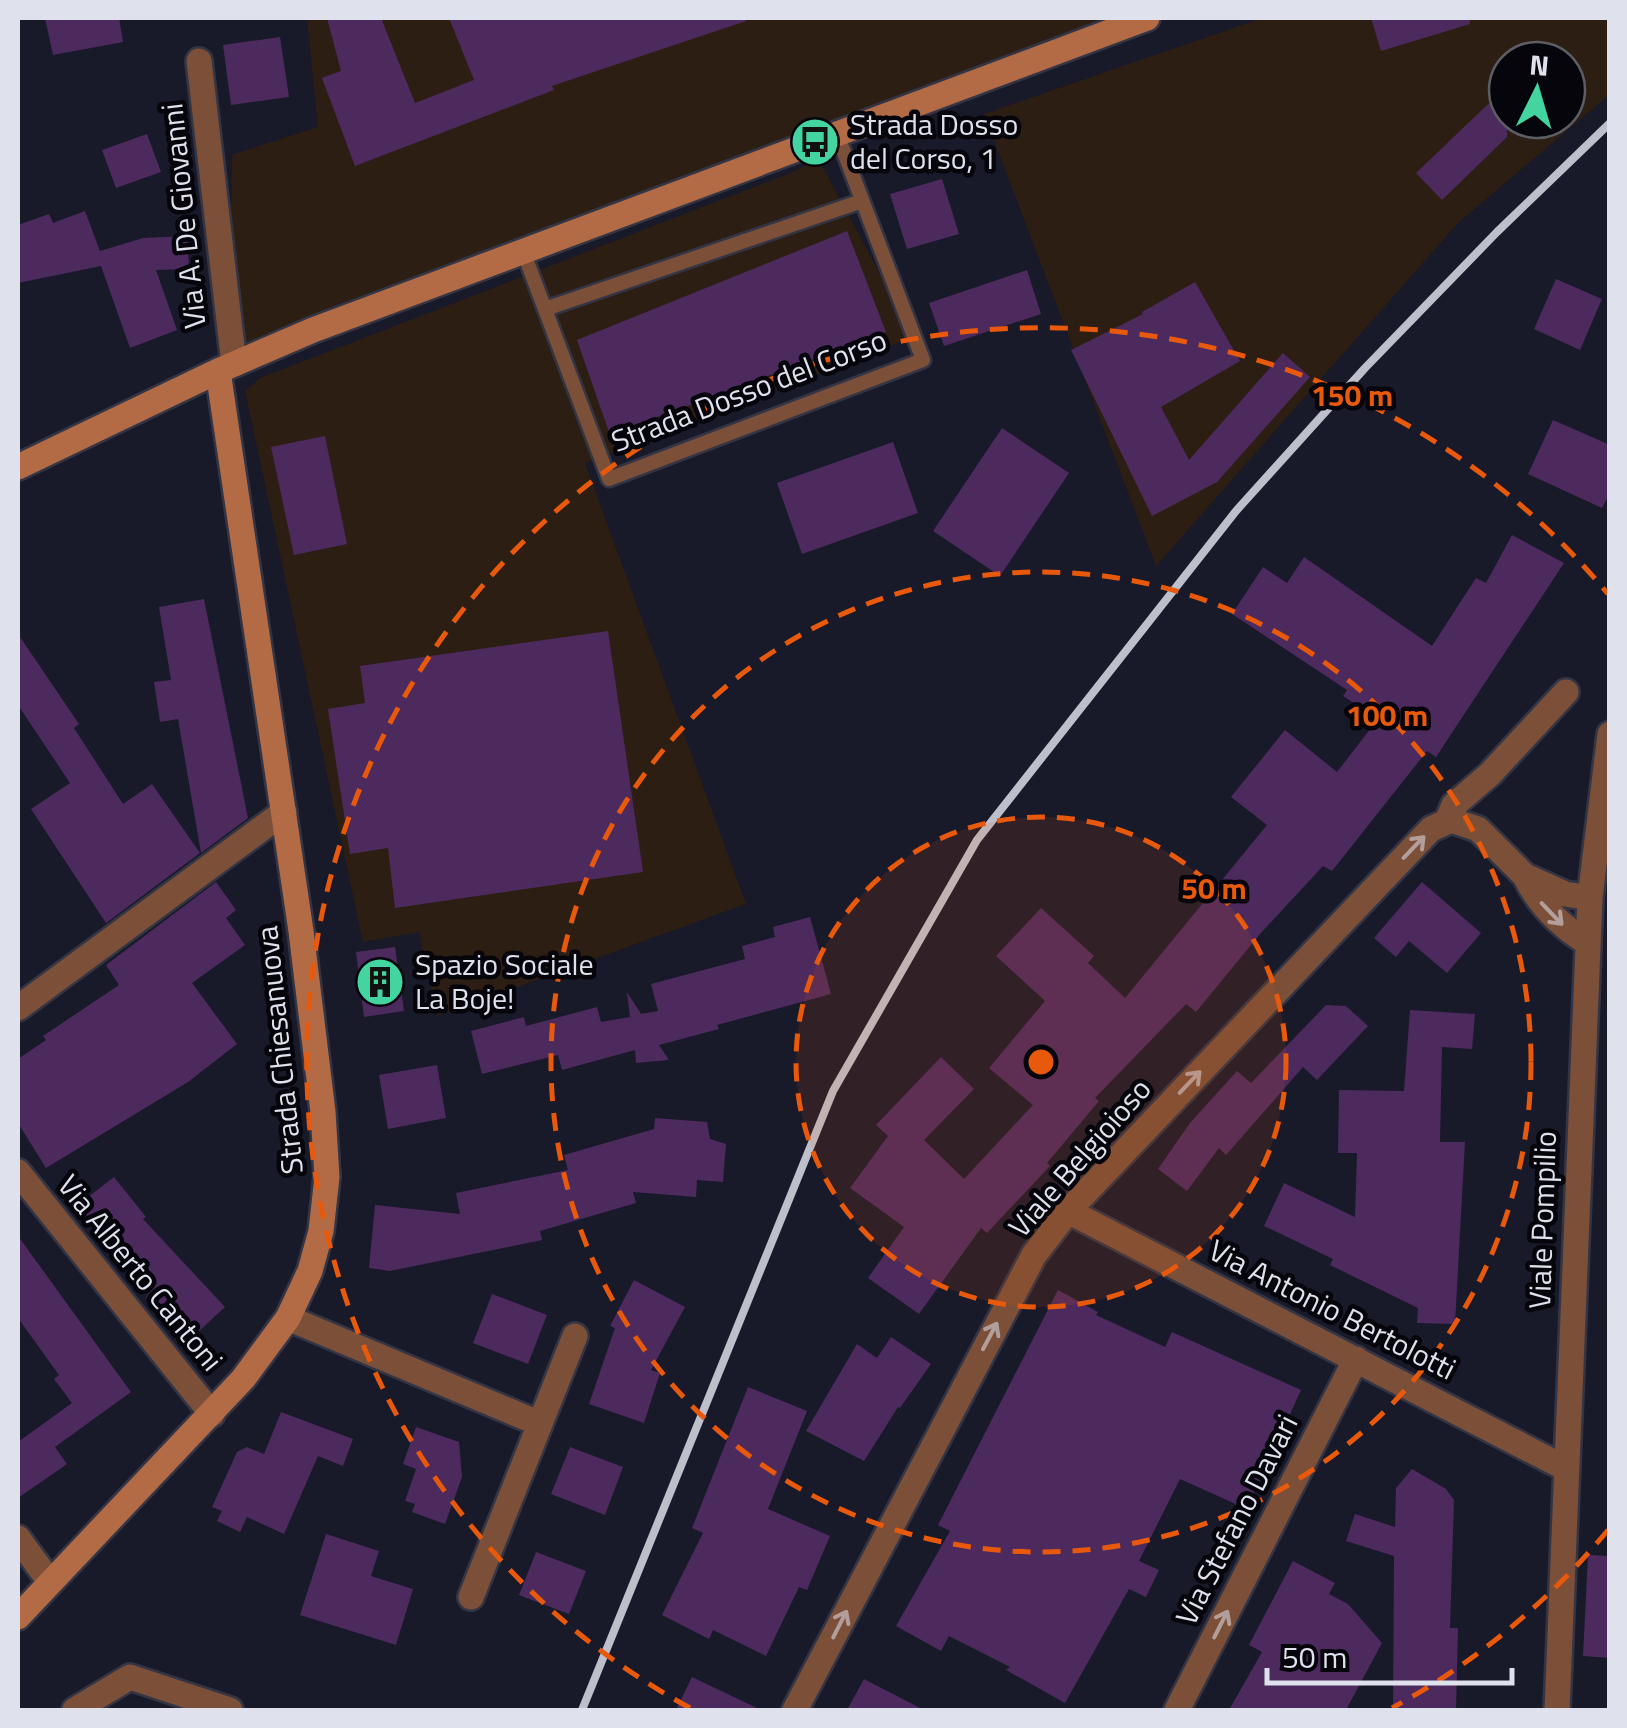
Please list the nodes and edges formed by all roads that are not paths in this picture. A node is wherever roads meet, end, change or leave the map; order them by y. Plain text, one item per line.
1 (1147, 18) edge
2 (200, 61) dead end
3 (837, 134) junction
4 (862, 201) junction
5 (523, 251) junction
6 (544, 309) junction
7 (226, 367) junction
8 (18, 467) edge
9 (1566, 692) dead end
10 (1610, 734) edge
11 (1490, 774) junction
12 (284, 812) junction
13 (1447, 821) junction
14 (1478, 829) junction
15 (1526, 876) junction
16 (1590, 898) junction
17 (1588, 943) junction
18 (18, 1008) edge
19 (18, 1172) edge
20 (1068, 1211) junction
21 (288, 1318) junction
22 (574, 1336) dead end
23 (1356, 1359) junction
24 (212, 1414) junction
25 (538, 1422) junction
26 (1565, 1468) junction
27 (18, 1538) edge
28 (50, 1582) junction
29 (471, 1597) dead end
30 (18, 1617) edge
31 (75, 1710) edge
32 (230, 1710) edge
33 (795, 1710) edge
34 (1177, 1710) edge
35 (1557, 1710) edge

1 - 3 main road
2 - 7 street, Via A. De Giovanni
3 - 4 lane, Strada Dosso del Corso
3 - 5 main road
4 - 6 lane
4 - 6 lane, Strada Dosso del Corso
5 - 6 lane, Strada Dosso del Corso
5 - 7 main road
7 - 8 main road
7 - 12 main road, Strada Chiesanuova
9 - 11 street, Viale Belgioioso
10 - 16 street, Viale Pompilio
11 - 13 street, Viale Belgioioso
11 - 14 street, Viale Belgioioso
12 - 18 street
12 - 21 main road, Strada Chiesanuova
13 - 14 street
20 -> 13 street, Viale Belgioioso
14 - 15 street
15 - 16 street
15 -> 17 street
16 - 17 street, Viale Pompilio
17 - 26 street, Viale Pompilio
19 - 24 street, Via Alberto Cantoni
20 - 23 street, Via Antonio Bertolotti
33 -> 20 street, Viale Belgioioso
21 - 24 main road, Strada Chiesanuova
21 - 25 street
22 - 25 street
23 - 26 street, Via Antonio Bertolotti
34 -> 23 street, Via Stefano Davari
24 - 28 main road, Strada Chiesanuova
25 - 29 street
26 - 35 street, Viale Pompilio
27 - 28 street
28 - 30 main road, Strada Chiesanuova
31 - 32 street

